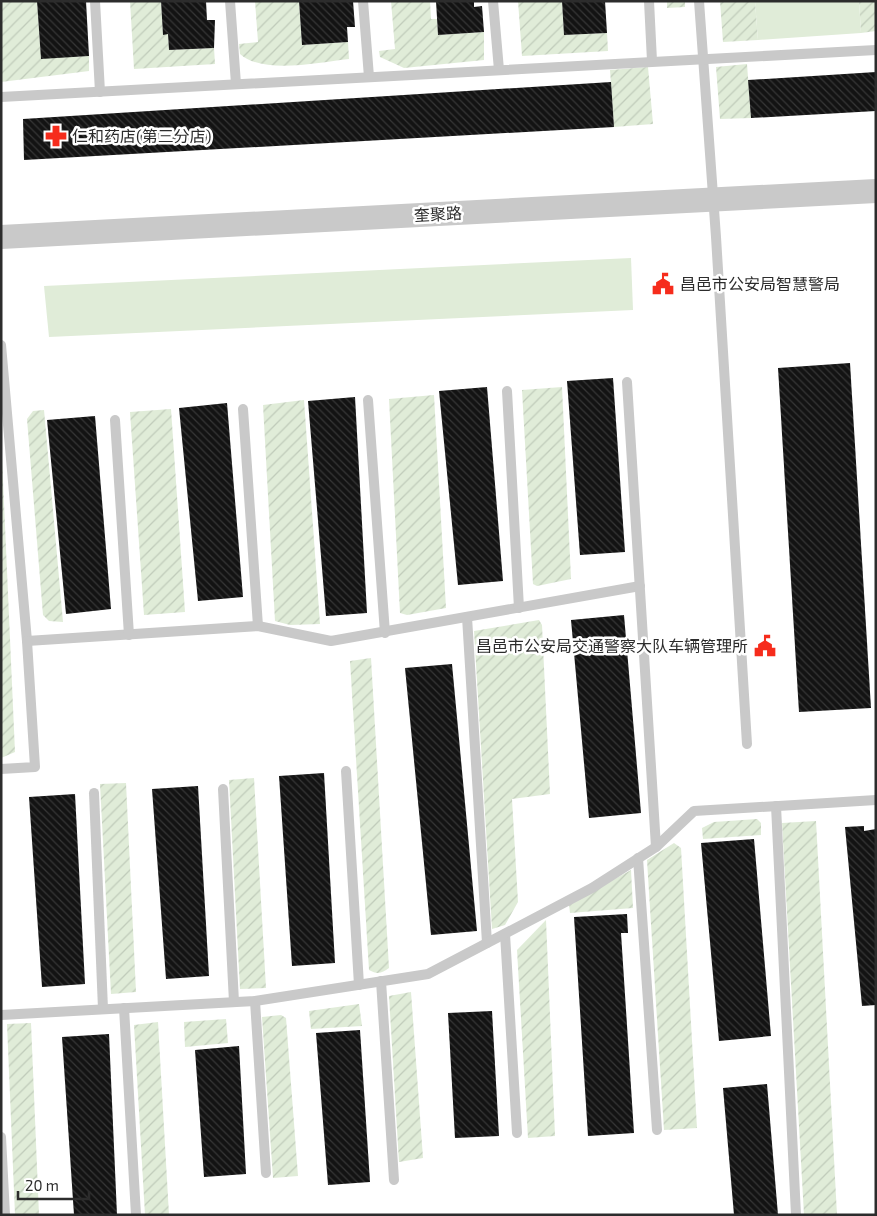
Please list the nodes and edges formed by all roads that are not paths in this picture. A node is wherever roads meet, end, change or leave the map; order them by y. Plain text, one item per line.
1 (95, 1) edge
2 (230, 1) edge
3 (363, 1) edge
4 (493, 1) edge
5 (648, 1) edge
6 (698, 1) edge
7 (876, 50) edge
8 (702, 58) junction
9 (652, 61) junction
10 (499, 70) junction
11 (369, 77) junction
12 (236, 84) junction
13 (100, 92) junction
14 (1, 97) edge
15 (876, 191) edge
16 (713, 199) junction
17 (1, 237) edge
18 (1, 345) edge
19 (627, 382) dead end
20 (507, 391) dead end
21 (368, 400) dead end
22 (4, 404) edge
23 (243, 409) dead end
24 (115, 420) dead end
25 (640, 586) junction
26 (519, 608) junction
27 (467, 617) junction
28 (258, 626) junction
29 (385, 633) junction
30 (129, 635) junction
31 (27, 641) junction
32 (747, 744) dead end
33 (1, 769) edge
34 (346, 771) dead end
35 (224, 788) dead end
36 (94, 793) dead end
37 (876, 800) edge
38 (776, 806) junction
39 (656, 847) junction
40 (638, 858) junction
41 (505, 934) junction
42 (487, 943) junction
43 (381, 982) junction
44 (359, 985) junction
45 (255, 1001) junction
46 (234, 1002) junction
47 (124, 1008) junction
48 (103, 1009) junction
49 (1, 1015) edge
50 (657, 1130) dead end
51 (517, 1133) dead end
52 (1, 1137) edge
53 (266, 1173) dead end
54 (394, 1180) dead end
55 (6, 1215) edge
56 (136, 1215) edge
57 (796, 1215) edge

1 - 13 lane
2 - 12 lane
3 - 11 lane
4 - 10 lane
5 - 9 lane
6 - 8 lane
7 - 8 lane
8 - 9 lane
8 - 16 lane
9 - 10 lane
10 - 11 lane
11 - 12 lane
12 - 13 lane
13 - 14 lane
15 - 16 street, 奎聚路
16 - 17 street, 奎聚路
16 - 32 lane
18 - 22 lane
19 - 25 lane
20 - 26 lane
21 - 29 lane
22 - 31 lane
23 - 28 lane
24 - 30 lane
25 - 26 lane
25 - 39 lane
26 - 27 lane
27 - 29 lane
27 - 42 lane
28 - 29 lane
28 - 30 lane
30 - 31 lane
31 - 33 lane
34 - 44 lane
35 - 46 lane
36 - 48 lane
37 - 38 lane
38 - 39 lane
38 - 57 lane
39 - 40 lane
40 - 41 lane
40 - 50 lane
41 - 42 lane
41 - 51 lane
42 - 43 lane
43 - 44 lane
43 - 54 lane
44 - 45 lane
45 - 46 lane
45 - 53 lane
46 - 47 lane
47 - 48 lane
47 - 56 lane
48 - 49 lane
52 - 55 lane

